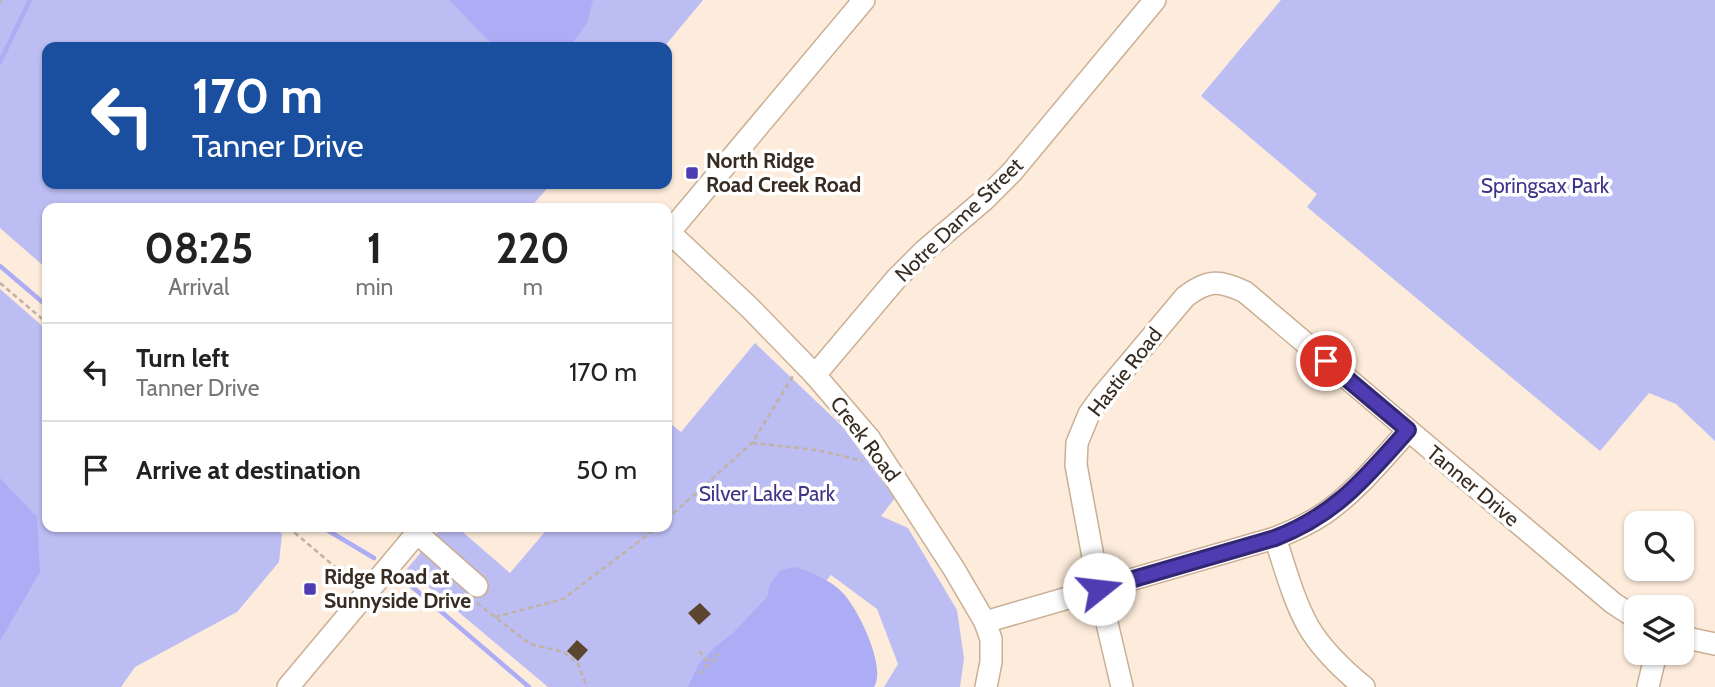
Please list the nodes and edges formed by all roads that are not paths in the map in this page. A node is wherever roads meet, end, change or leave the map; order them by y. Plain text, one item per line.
1 (863, 0) edge
2 (1155, 0) edge
3 (672, 229) edge
4 (672, 238) edge
5 (1210, 283) joint
6 (815, 375) junction
7 (1408, 430) junction
8 (418, 532) edge
9 (422, 532) edge
10 (1275, 538) junction
11 (1099, 589) junction
12 (475, 594) road end
13 (1624, 610) edge
14 (985, 622) junction
15 (1694, 640) edge
16 (1715, 644) edge
17 (1653, 665) edge
18 (300, 683) edge
19 (986, 687) edge
20 (1122, 687) edge
21 (1364, 687) edge
22 (1648, 687) edge

1 - 3 street
2 - 6 street, Notre Dame Street
4 - 6 street, Creek Road
5 - 7 street, Tanner Drive
5 - 11 street, Hastie Road
6 - 14 street, Creek Road
7 - 10 street
7 - 13 street, Tanner Drive
8 - 18 street
9 - 12 street
10 - 11 street
10 - 21 street
11 - 14 street
11 - 20 street, Hastie Road
14 - 19 street, Creek Road
15 - 16 street
17 - 22 street

